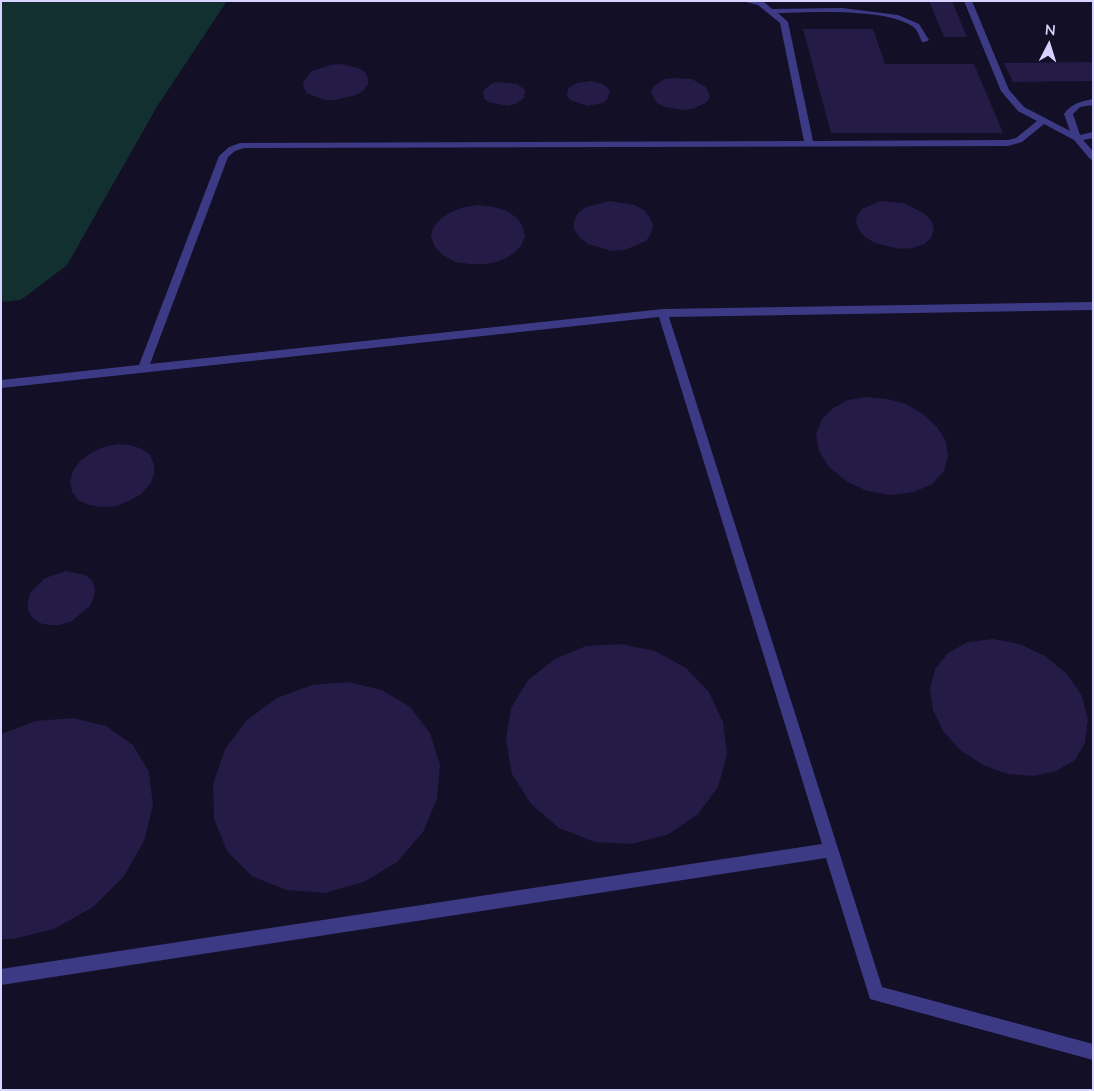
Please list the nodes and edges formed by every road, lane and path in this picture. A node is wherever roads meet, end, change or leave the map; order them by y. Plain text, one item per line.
1 (745, 1) edge
2 (968, 1) edge
3 (769, 11) junction
4 (925, 40) dead end
5 (1093, 102) edge
6 (1042, 120) junction
7 (1093, 135) edge
8 (1076, 138) junction
9 (808, 143) junction
10 (1093, 157) edge
11 (1093, 306) edge
12 (663, 314) junction
13 (143, 368) junction
14 (1, 384) edge
15 (831, 850) junction
16 (1, 977) edge
17 (1093, 1052) edge

1 - 3 lane
2 - 6 lane
3 - 4 lane
3 - 9 lane
5 - 8 lane
6 - 8 lane
6 - 9 lane
7 - 8 lane
8 - 10 lane
9 - 13 lane
11 - 12 lane
12 - 13 lane
12 - 15 lane
13 - 14 lane
15 - 16 lane
15 - 17 lane

